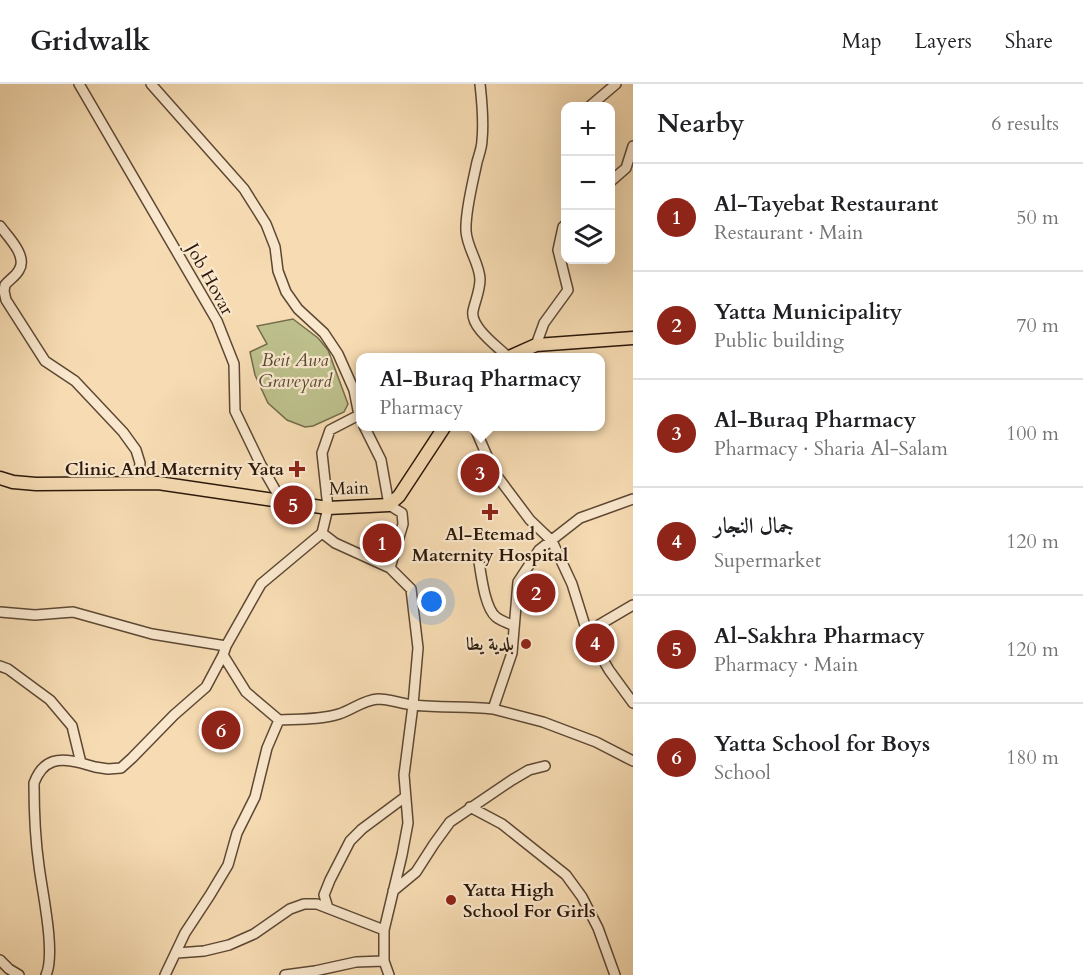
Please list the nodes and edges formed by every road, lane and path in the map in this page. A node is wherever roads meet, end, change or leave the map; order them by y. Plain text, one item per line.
1 (79, 84) edge
2 (151, 84) edge
3 (480, 84) edge
4 (616, 84) edge
5 (595, 102) edge
6 (633, 146) edge
7 (615, 178) edge
8 (0, 226) edge
9 (561, 236) edge
10 (561, 262) edge
11 (562, 264) edge
12 (633, 338) edge
13 (536, 345) junction
14 (504, 353) edge
15 (517, 353) edge
16 (356, 400) edge
17 (356, 417) edge
18 (366, 431) edge
19 (442, 431) edge
20 (476, 431) edge
21 (0, 478) edge
22 (138, 483) junction
23 (633, 499) edge
24 (281, 500) junction
25 (389, 505) junction
26 (328, 508) junction
27 (322, 533) junction
28 (552, 541) junction
29 (478, 556) dead end
30 (390, 568) junction
31 (633, 605) edge
32 (0, 612) edge
33 (514, 626) junction
34 (587, 632) junction
35 (224, 651) junction
36 (0, 666) edge
37 (633, 703) edge
38 (413, 705) junction
39 (493, 709) junction
40 (279, 720) junction
41 (633, 761) edge
42 (81, 763) junction
43 (545, 766) dead end
44 (405, 797) junction
45 (470, 807) junction
46 (393, 892) junction
47 (328, 908) junction
48 (384, 930) junction
49 (177, 953) junction
50 (0, 960) edge
51 (384, 961) junction
52 (19, 975) edge
53 (46, 975) edge
54 (165, 975) edge
55 (285, 975) edge
56 (389, 975) edge
57 (615, 975) edge

1 - 24 street, Job Hovar
2 - 16 street
3 - 14 street
4 - 5 street
6 - 7 street
8 - 22 street
9 - 10 street
11 - 13 street
12 - 13 main road
13 - 15 main road
17 - 26 street
18 - 25 street
19 - 25 main road, Main
20 - 28 street
21 - 22 main road, Main
22 - 24 main road, Main
23 - 28 street
24 - 26 main road, Main
25 - 26 main road, Main
25 - 30 street
26 - 27 street
27 - 30 street
27 - 35 street
28 - 33 street
28 - 34 street
29 - 33 street
30 - 38 street
31 - 34 street
32 - 35 street
33 - 39 street
34 - 37 street
35 - 40 street
35 - 42 street
36 - 42 street
38 - 39 street
38 - 40 street
38 - 44 street
39 - 41 street
40 - 49 street
42 - 53 street
43 - 45 street
44 - 46 street
44 - 47 street
45 - 46 street
45 - 57 street
46 - 48 street
47 - 48 street
47 - 49 street
48 - 51 street
49 - 54 street
50 - 52 street
51 - 55 street
51 - 56 street

